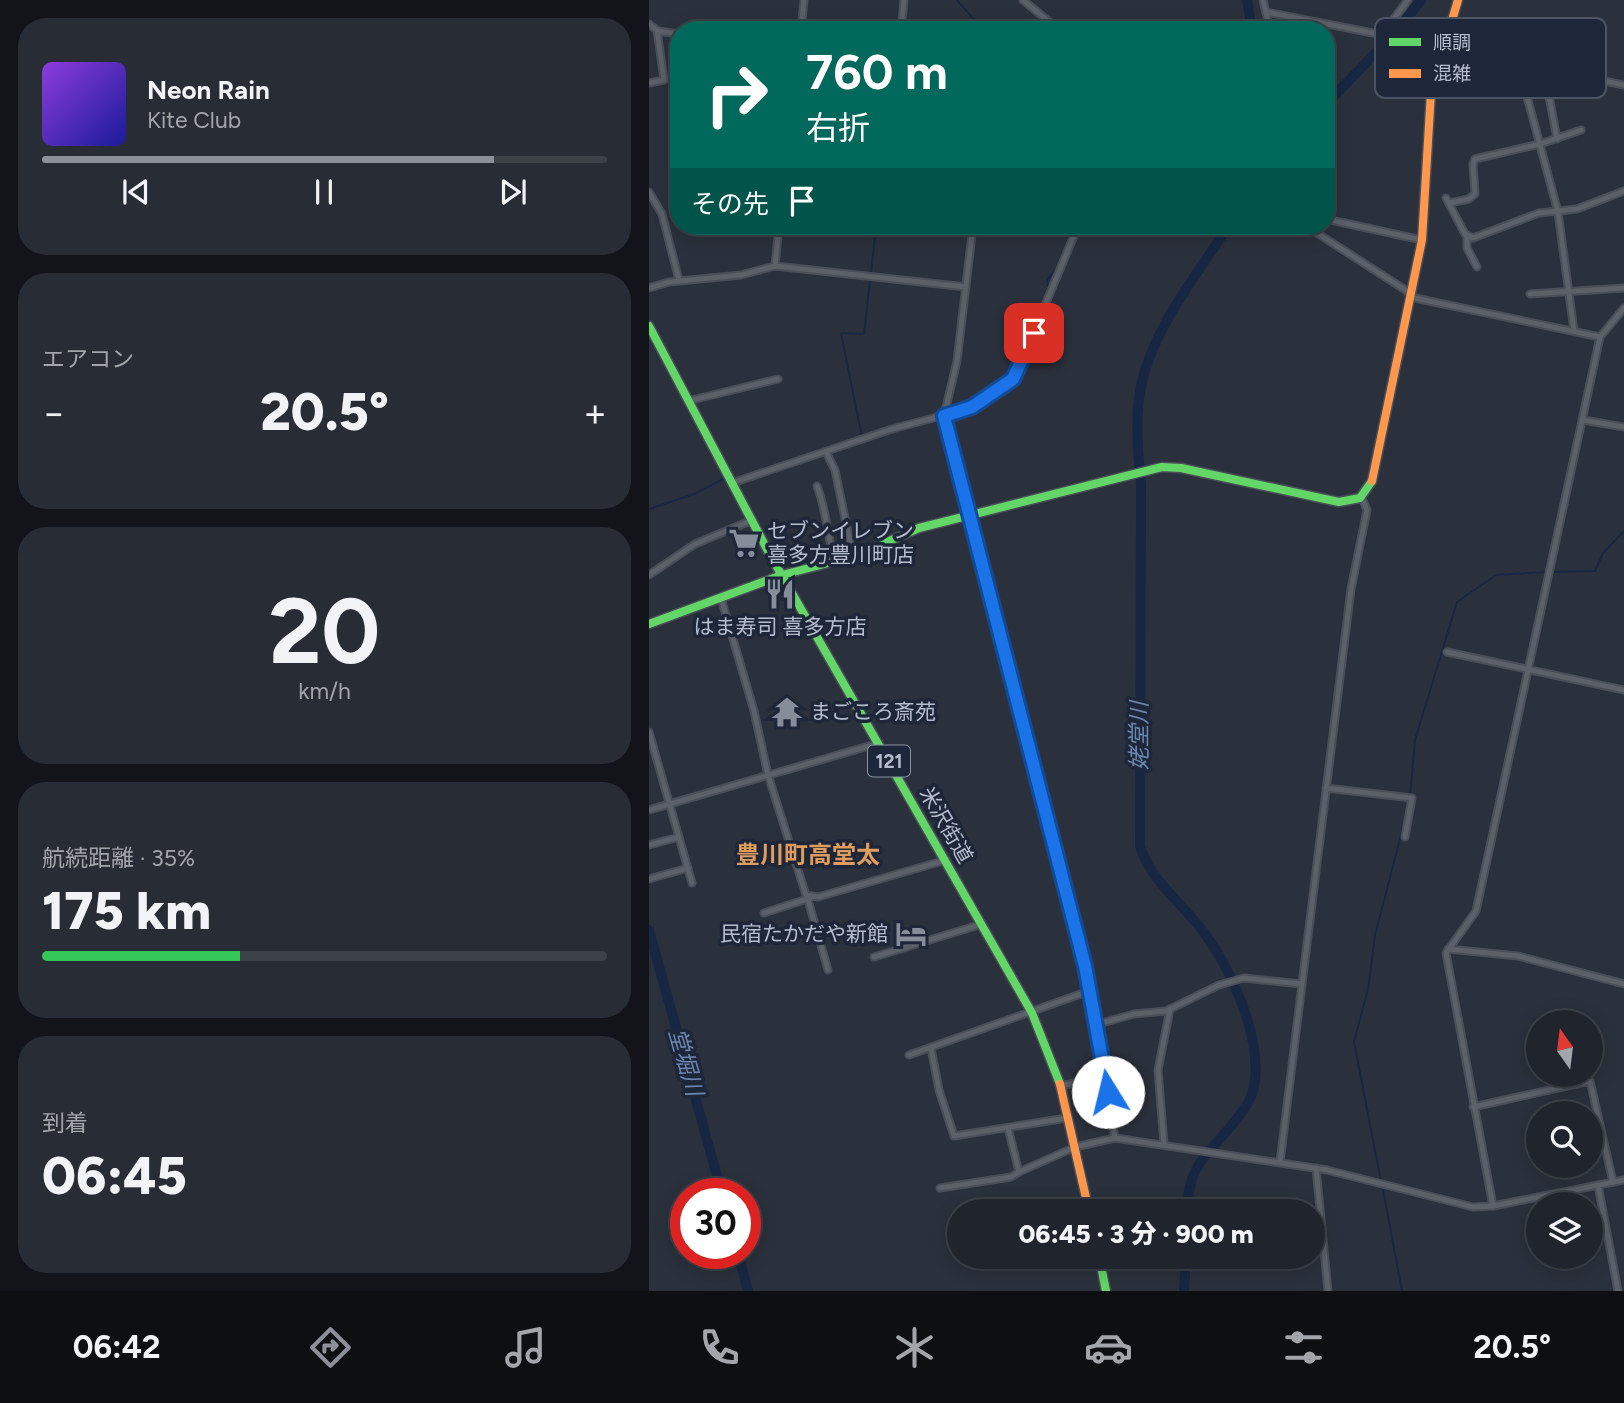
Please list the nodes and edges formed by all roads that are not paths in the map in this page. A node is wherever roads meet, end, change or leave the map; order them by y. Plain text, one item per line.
1 (804, 0) edge
2 (904, 0) edge
3 (1023, 0) edge
4 (1263, 0) edge
5 (1408, 0) edge
6 (1458, 0) edge
7 (1266, 12) junction
8 (1394, 18) edge
9 (1452, 18) edge
10 (802, 21) edge
11 (902, 21) edge
12 (1048, 21) edge
13 (1268, 21) edge
14 (1312, 21) edge
15 (649, 24) edge
16 (1335, 26) edge
17 (657, 30) junction
18 (670, 32) edge
19 (1375, 33) edge
20 (1606, 81) edge
21 (649, 83) edge
22 (1624, 85) edge
23 (1431, 98) edge
24 (1528, 98) edge
25 (1549, 98) edge
26 (1581, 130) dead end
27 (1557, 139) junction
28 (1540, 144) junction
29 (1624, 191) edge
30 (649, 192) edge
31 (1558, 212) junction
32 (1335, 221) edge
33 (778, 235) edge
34 (972, 235) edge
35 (1074, 235) edge
36 (1320, 235) edge
37 (1467, 237) junction
38 (1423, 240) junction
39 (775, 266) junction
40 (1477, 267) dead end
41 (679, 280) dead end
42 (649, 288) edge
43 (966, 288) junction
44 (1624, 288) edge
45 (1570, 292) junction
46 (1530, 294) dead end
47 (1410, 297) junction
48 (1624, 308) edge
49 (649, 326) edge
50 (1574, 331) junction
51 (1600, 337) junction
52 (778, 379) dead end
53 (688, 401) junction
54 (944, 416) junction
55 (1583, 420) junction
56 (1624, 427) edge
57 (826, 452) junction
58 (732, 484) junction
59 (817, 486) dead end
60 (1362, 498) junction
61 (971, 517) junction
62 (752, 520) junction
63 (853, 557) junction
64 (835, 562) junction
65 (649, 575) edge
66 (782, 575) junction
67 (721, 598) junction
68 (649, 624) edge
69 (1447, 652) dead end
70 (1528, 670) junction
71 (1624, 690) edge
72 (649, 732) edge
73 (879, 743) junction
74 (768, 775) junction
75 (1326, 788) junction
76 (670, 804) junction
77 (649, 810) edge
78 (679, 836) junction
79 (1405, 838) dead end
80 (649, 845) edge
81 (946, 860) junction
82 (688, 868) junction
83 (649, 879) edge
84 (692, 883) dead end
85 (809, 899) junction
86 (764, 913) dead end
87 (982, 924) junction
88 (1448, 949) junction
89 (874, 957) dead end
90 (828, 970) dead end
91 (1301, 984) junction
92 (1624, 984) edge
93 (1089, 992) junction
94 (1170, 1009) junction
95 (1031, 1012) junction
96 (1095, 1022) junction
97 (931, 1048) junction
98 (909, 1055) dead end
99 (1105, 1076) junction
100 (1061, 1086) junction
101 (1473, 1107) junction
102 (1069, 1118) junction
103 (1008, 1128) junction
104 (1115, 1138) junction
105 (1164, 1144) junction
106 (1075, 1147) junction
107 (1280, 1162) junction
108 (1316, 1168) junction
109 (1019, 1171) junction
110 (1624, 1180) edge
111 (1613, 1182) junction
112 (1598, 1185) junction
113 (940, 1188) dead end
114 (1086, 1199) edge
115 (1493, 1206) junction
116 (1102, 1269) edge
117 (1106, 1291) edge
118 (1328, 1291) edge
119 (1618, 1291) edge

1 - 10 street
2 - 11 street
3 - 12 street
4 - 7 street
5 - 8 street
6 - 9 main road
7 - 13 street
7 - 14 street
15 - 17 street
16 - 19 street
17 - 18 street
17 - 21 street
20 - 22 street
23 - 38 main road
24 - 28 street
25 - 27 street
26 - 27 street
27 - 28 street
28 - 31 street
28 - 37 street
29 - 31 street
30 - 41 street
31 - 37 street
31 - 45 street
32 - 38 street
33 - 39 street
34 - 43 street
35 - 54 street
36 - 47 street
37 - 40 street
38 - 47 main road
39 - 42 street
39 - 43 street
43 - 54 street
44 - 45 street
45 - 46 street
45 - 50 street
47 - 50 street
47 - 60 main road
48 - 51 street
49 - 53 main road, 米沢街道 / 121
50 - 51 street
51 - 55 street
52 - 53 street
53 - 58 main road, 米沢街道 / 121
54 - 57 street
54 - 61 street
55 - 56 street
55 - 70 street
57 - 58 street
57 - 63 street
58 - 62 main road, 米沢街道 / 121
59 - 64 street
60 - 61 main road
60 - 75 street
61 - 63 main road
61 - 93 street
62 - 65 street
62 - 66 main road, 米沢街道 / 121
63 - 64 main road
64 - 66 main road
66 - 67 main road
66 - 73 main road, 米沢街道 / 121
67 - 68 main road
67 - 74 street
69 - 70 street
70 - 71 street
70 - 88 street
72 - 76 street
73 - 74 street
73 - 81 main road, 米沢街道 / 121
74 - 76 street
74 - 85 street
75 - 79 street
75 - 91 street
76 - 77 street
76 - 78 street
78 - 80 street
78 - 82 street
81 - 85 street
81 - 87 main road, 米沢街道 / 121
82 - 83 street
82 - 84 street
85 - 86 street
85 - 90 street
87 - 89 street
87 - 95 main road, 米沢街道 / 121
88 - 92 street
88 - 101 street
91 - 94 street
91 - 107 street
93 - 95 street
93 - 96 street
94 - 96 street
94 - 105 street
95 - 97 street
95 - 100 main road, 米沢街道 / 121
96 - 99 street
97 - 98 street
97 - 103 street
99 - 100 street
99 - 104 street
100 - 102 main road, 米沢街道 / 121
101 - 111 street
101 - 115 street
102 - 103 street
102 - 106 main road, 米沢街道 / 121
103 - 109 street
104 - 105 street
104 - 106 street
105 - 107 street
106 - 109 street
106 - 114 main road, 米沢街道 / 121
107 - 108 street
108 - 115 street
108 - 118 street
109 - 113 street
110 - 111 street
111 - 112 street
112 - 115 street
112 - 119 street
116 - 117 main road

